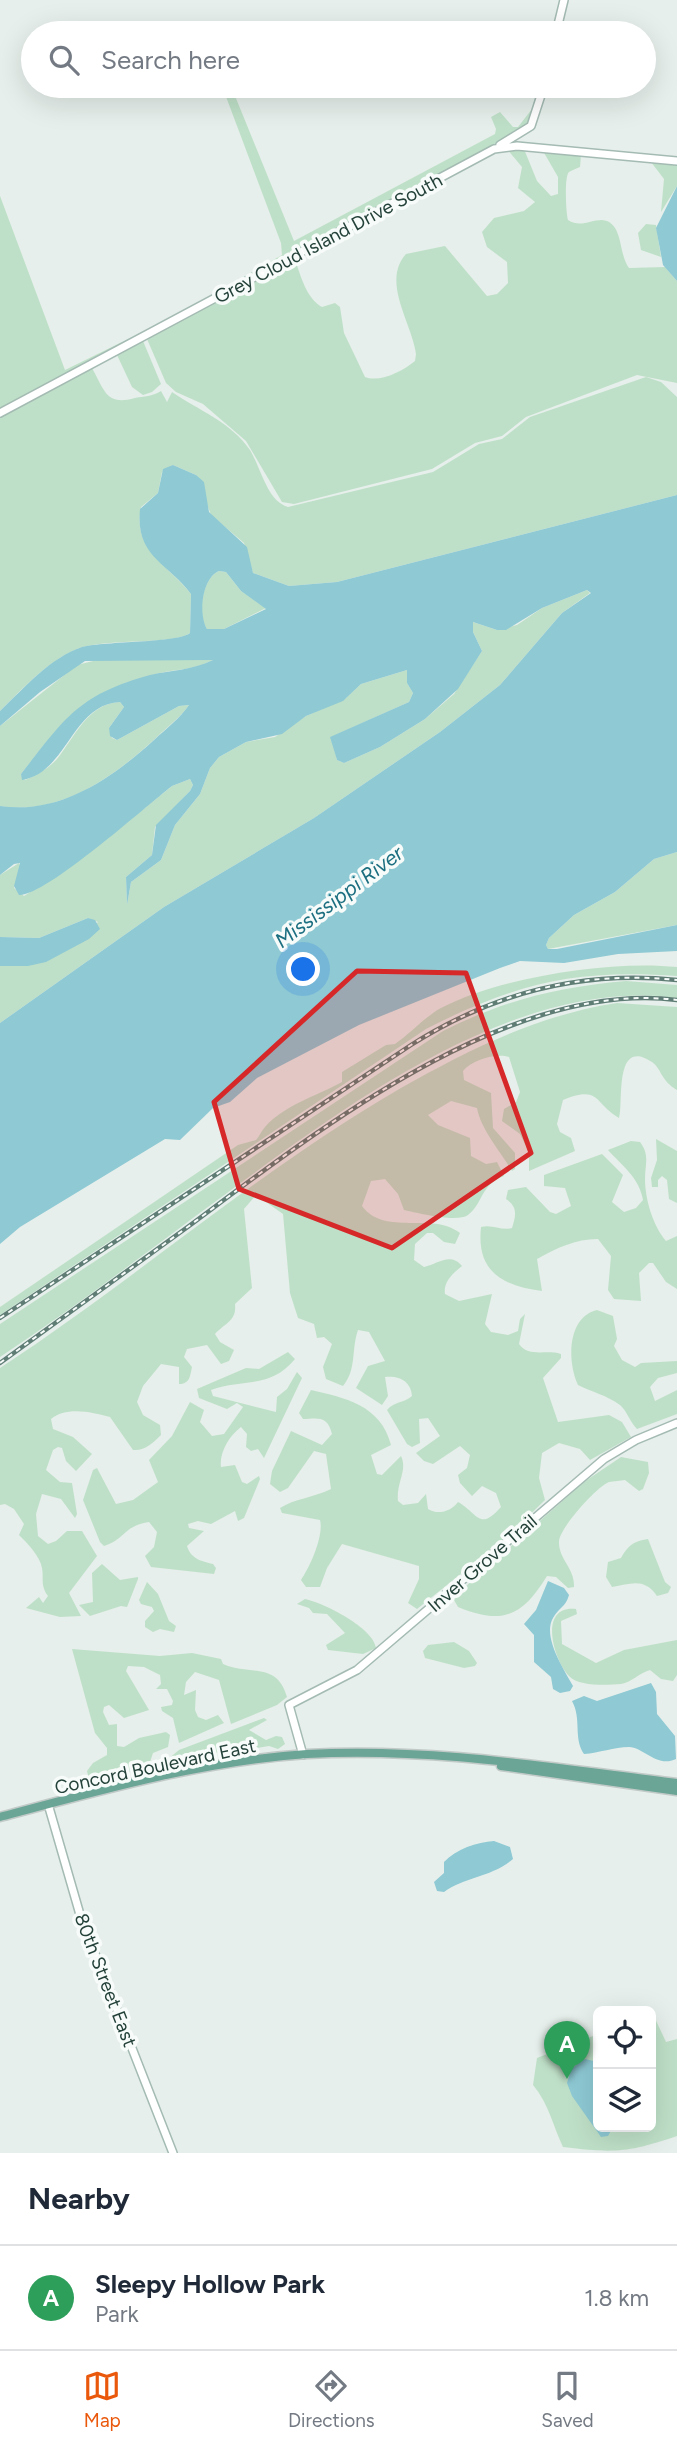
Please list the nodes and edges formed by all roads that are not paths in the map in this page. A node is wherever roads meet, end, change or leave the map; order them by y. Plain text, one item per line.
1 (564, 0) edge
2 (559, 21) edge
3 (541, 98) edge
4 (535, 119) junction
5 (529, 147) junction
6 (478, 157) junction
7 (677, 162) edge
8 (0, 413) edge
9 (677, 1423) edge
10 (303, 1755) junction
11 (485, 1761) junction
12 (677, 1783) edge
13 (677, 1791) edge
14 (48, 1804) junction
15 (0, 1817) edge
16 (173, 2153) edge

1 - 2 street
3 - 4 street
4 - 5 street
4 - 6 street
5 - 6 street, Grey Cloud Island Drive South
5 - 7 street, Grey Cloud Island Drive South
6 - 8 street, Grey Cloud Island Drive South
9 - 10 street, Inver Grove Trail
10 - 11 main road, Concord Boulevard East
10 - 14 main road, Concord Boulevard East
11 - 12 main road
11 - 13 main road
14 - 15 main road, Concord Boulevard East
14 - 16 street, 80th Street East

